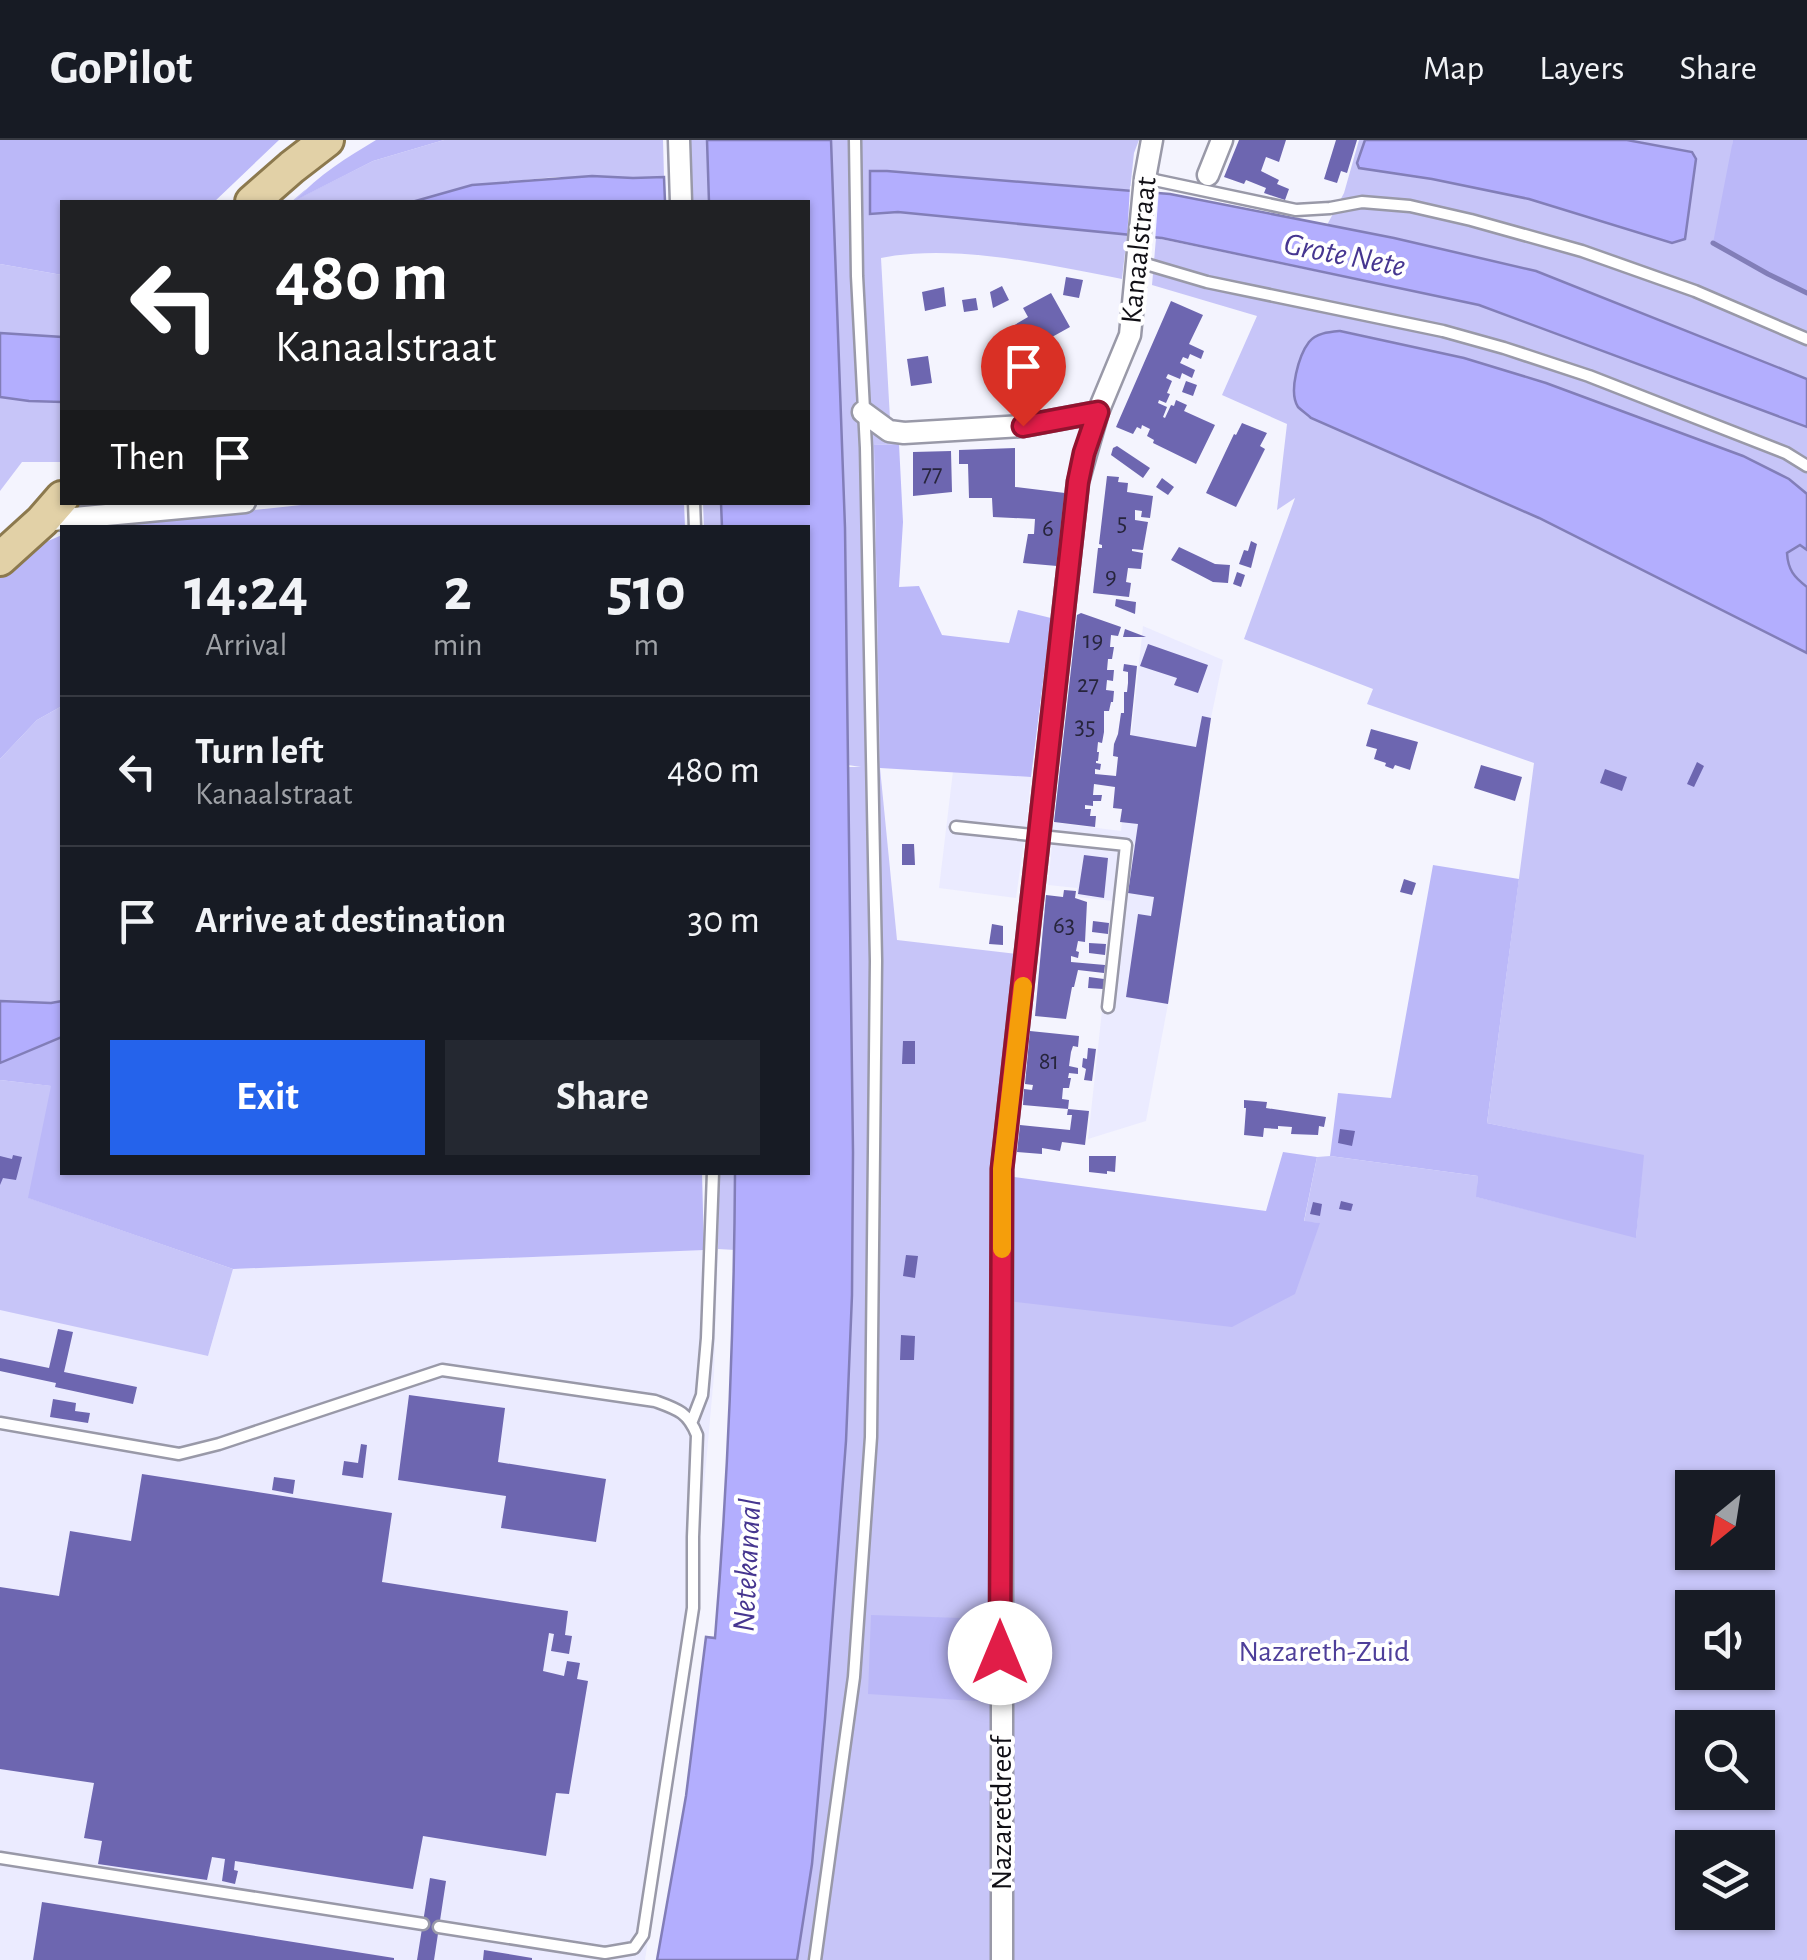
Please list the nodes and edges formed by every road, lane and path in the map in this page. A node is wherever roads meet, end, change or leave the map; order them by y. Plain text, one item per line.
1 (327, 140) edge
2 (679, 140) edge
3 (855, 140) edge
4 (1152, 140) edge
5 (1222, 140) edge
6 (1208, 176) dead end
7 (1145, 182) junction
8 (254, 200) edge
9 (681, 200) edge
10 (1140, 252) junction
11 (1807, 339) edge
12 (864, 412) junction
13 (1098, 412) junction
14 (1807, 466) edge
15 (180, 505) edge
16 (137, 507) edge
17 (52, 510) edge
18 (0, 559) edge
19 (956, 826) dead end
20 (1040, 836) junction
21 (1108, 1007) dead end
22 (713, 1175) edge
23 (692, 1421) junction
24 (0, 1423) edge
25 (0, 1858) edge
26 (422, 1924) dead end
27 (438, 1927) dead end
28 (633, 1954) edge
29 (816, 1960) edge
30 (1002, 1960) edge

1 - 8 main road
2 - 9 street
3 - 12 lane
4 - 7 street, Kanaalstraat
5 - 6 street, Kanaalstraat
7 - 10 street, Kanaalstraat
7 - 11 lane
10 - 13 street, Kanaalstraat
10 - 14 lane
12 - 13 street
12 - 29 lane
13 - 20 street, Nazaretdreef
15 - 16 street
16 - 17 street
17 - 18 main road
19 - 20 lane
20 - 21 lane
20 - 30 street, Nazaretdreef
22 - 23 lane
23 - 24 lane
23 - 28 lane
25 - 26 lane
27 - 28 lane

